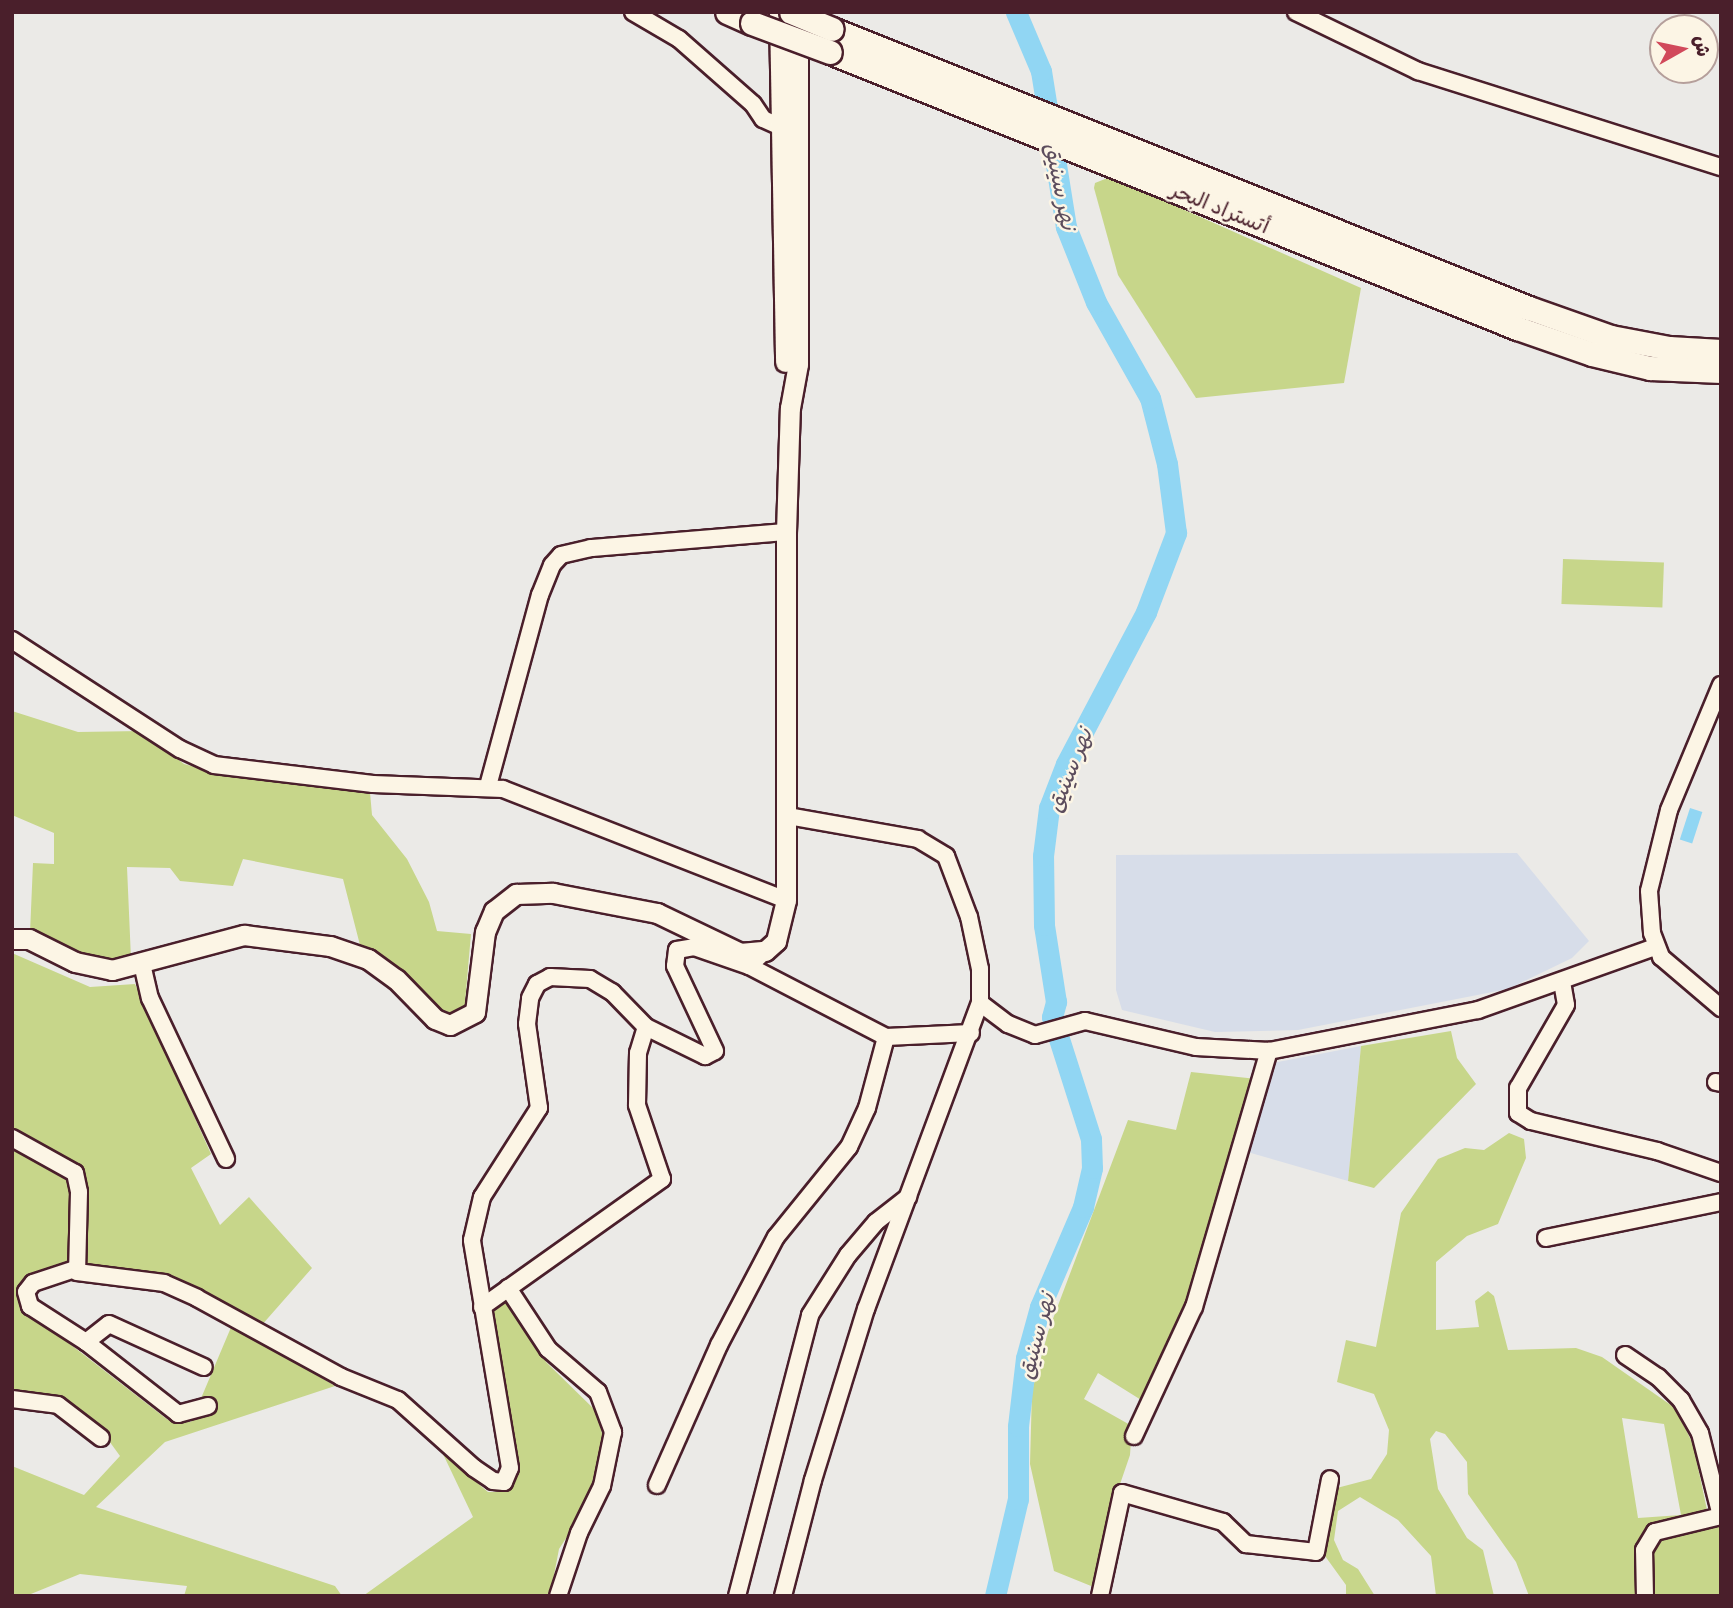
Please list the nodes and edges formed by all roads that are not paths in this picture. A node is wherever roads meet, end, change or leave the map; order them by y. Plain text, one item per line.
1 (633, 12) edge
2 (727, 12) edge
3 (779, 12) edge
4 (792, 12) edge
5 (798, 12) edge
6 (1296, 12) edge
7 (831, 40) junction
8 (788, 99) junction
9 (753, 104) junction
10 (789, 125) junction
11 (1721, 167) edge
12 (1721, 351) edge
13 (1721, 371) edge
14 (786, 532) junction
15 (12, 640) edge
16 (1721, 685) edge
17 (488, 786) junction
18 (788, 816) junction
19 (786, 900) junction
20 (12, 939) edge
21 (1655, 947) junction
22 (765, 951) junction
23 (142, 964) junction
24 (749, 965) junction
25 (1562, 982) junction
26 (980, 1003) junction
27 (1721, 1008) edge
28 (646, 1027) junction
29 (971, 1033) junction
30 (886, 1037) junction
31 (1269, 1051) junction
32 (12, 1138) edge
33 (226, 1159) dead end
34 (1721, 1173) edge
35 (908, 1197) junction
36 (1721, 1202) edge
37 (1546, 1238) dead end
38 (75, 1269) junction
39 (508, 1288) junction
40 (482, 1307) junction
41 (86, 1342) junction
42 (1625, 1355) dead end
43 (204, 1367) dead end
44 (12, 1399) edge
45 (208, 1406) dead end
46 (1135, 1436) dead end
47 (101, 1438) dead end
48 (1330, 1479) dead end
49 (657, 1485) dead end
50 (1721, 1516) edge
51 (558, 1596) edge
52 (737, 1596) edge
53 (783, 1596) edge
54 (1100, 1596) edge
55 (1644, 1596) edge

1 - 9 street
2 - 7 highway, أتستراد البحر, bridge
3 - 8 main road
4 - 7 highway, أتستراد البحر, bridge
5 - 8 main road
6 - 11 street
7 - 12 highway, أتستراد البحر
7 - 13 highway, أتستراد البحر
8 - 9 street
8 - 10 main road
9 - 10 street
10 - 14 main road
14 - 17 street
14 - 18 main road
15 - 17 street
16 - 21 street
17 - 19 street
18 - 19 main road
18 - 26 street
19 - 22 main road
20 - 23 main road
21 - 25 street
21 - 27 street
22 - 23 main road
22 - 24 street
23 - 33 street
24 - 28 street
24 - 30 street
25 - 31 street
25 - 34 street
26 - 29 street
26 - 31 street
28 - 39 street
28 - 40 street
29 - 30 street
29 - 35 street
30 - 49 street
31 - 46 street
32 - 38 street
35 - 52 street
35 - 53 street
36 - 37 street
38 - 40 street
38 - 41 street
39 - 40 street
39 - 51 street
41 - 43 street
41 - 45 street
42 - 50 street
44 - 47 street
48 - 54 street
50 - 55 street

